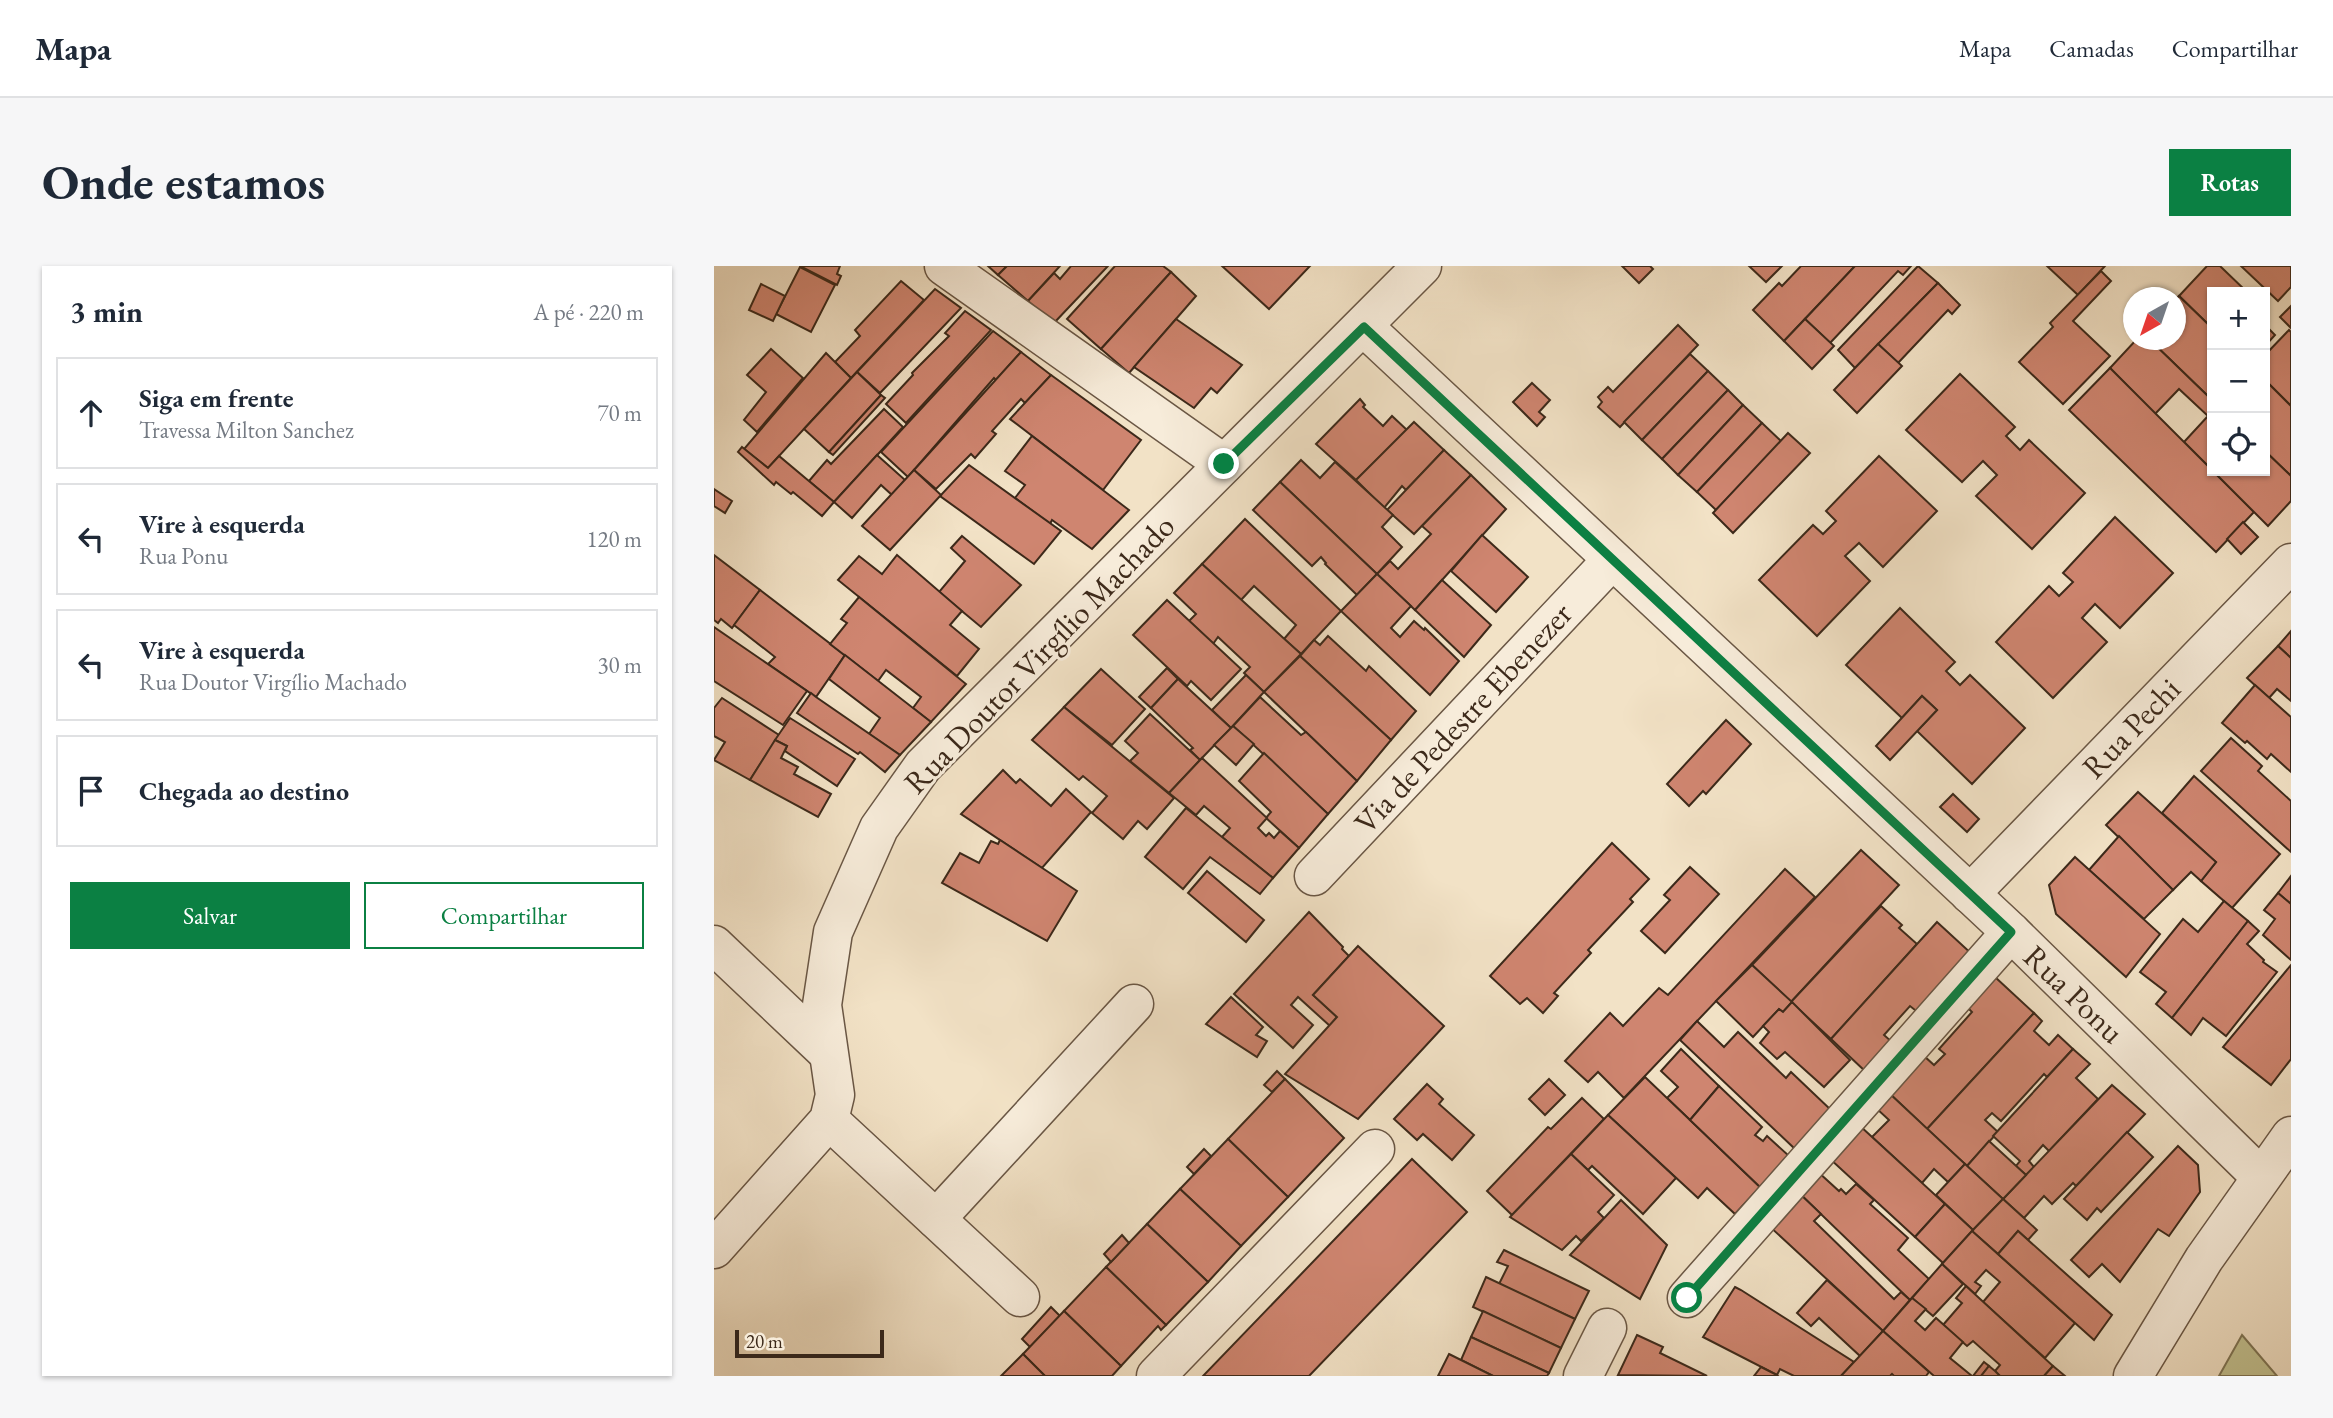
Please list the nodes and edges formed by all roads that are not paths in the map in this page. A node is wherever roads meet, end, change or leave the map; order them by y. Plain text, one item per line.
1 (944, 266) edge
2 (1422, 266) edge
3 (1364, 327) junction
4 (1224, 464) junction
5 (1612, 560) junction
6 (2291, 563) edge
7 (1314, 876) dead end
8 (1970, 894) junction
9 (2011, 932) junction
10 (714, 946) edge
11 (1134, 1004) dead end
12 (828, 1053) junction
13 (829, 1120) junction
14 (2291, 1136) edge
15 (1375, 1150) dead end
16 (2260, 1177) junction
17 (936, 1219) junction
18 (714, 1249) edge
19 (1020, 1297) dead end
20 (1687, 1298) dead end
21 (1607, 1328) dead end
22 (1156, 1376) edge
23 (1583, 1376) edge
24 (2133, 1376) edge

1 - 4 street
2 - 3 street, Rua Doutor Virgílio Machado
3 - 4 street, Rua Doutor Virgílio Machado
3 - 5 street, Rua Ponu
4 - 12 street, Rua Doutor Virgílio Machado
5 - 7 street, Via de Pedestre Ebenezer
5 - 8 street, Rua Ponu
6 - 8 street, Rua Pechi
8 - 9 street, Rua Ponu
9 - 16 street, Rua Ponu
9 - 20 street
10 - 12 street
11 - 17 street
12 - 13 street, Rua Doutor Virgílio Machado
13 - 17 street
13 - 18 street
14 - 16 street
15 - 22 street
16 - 24 street
17 - 19 street
21 - 23 street

